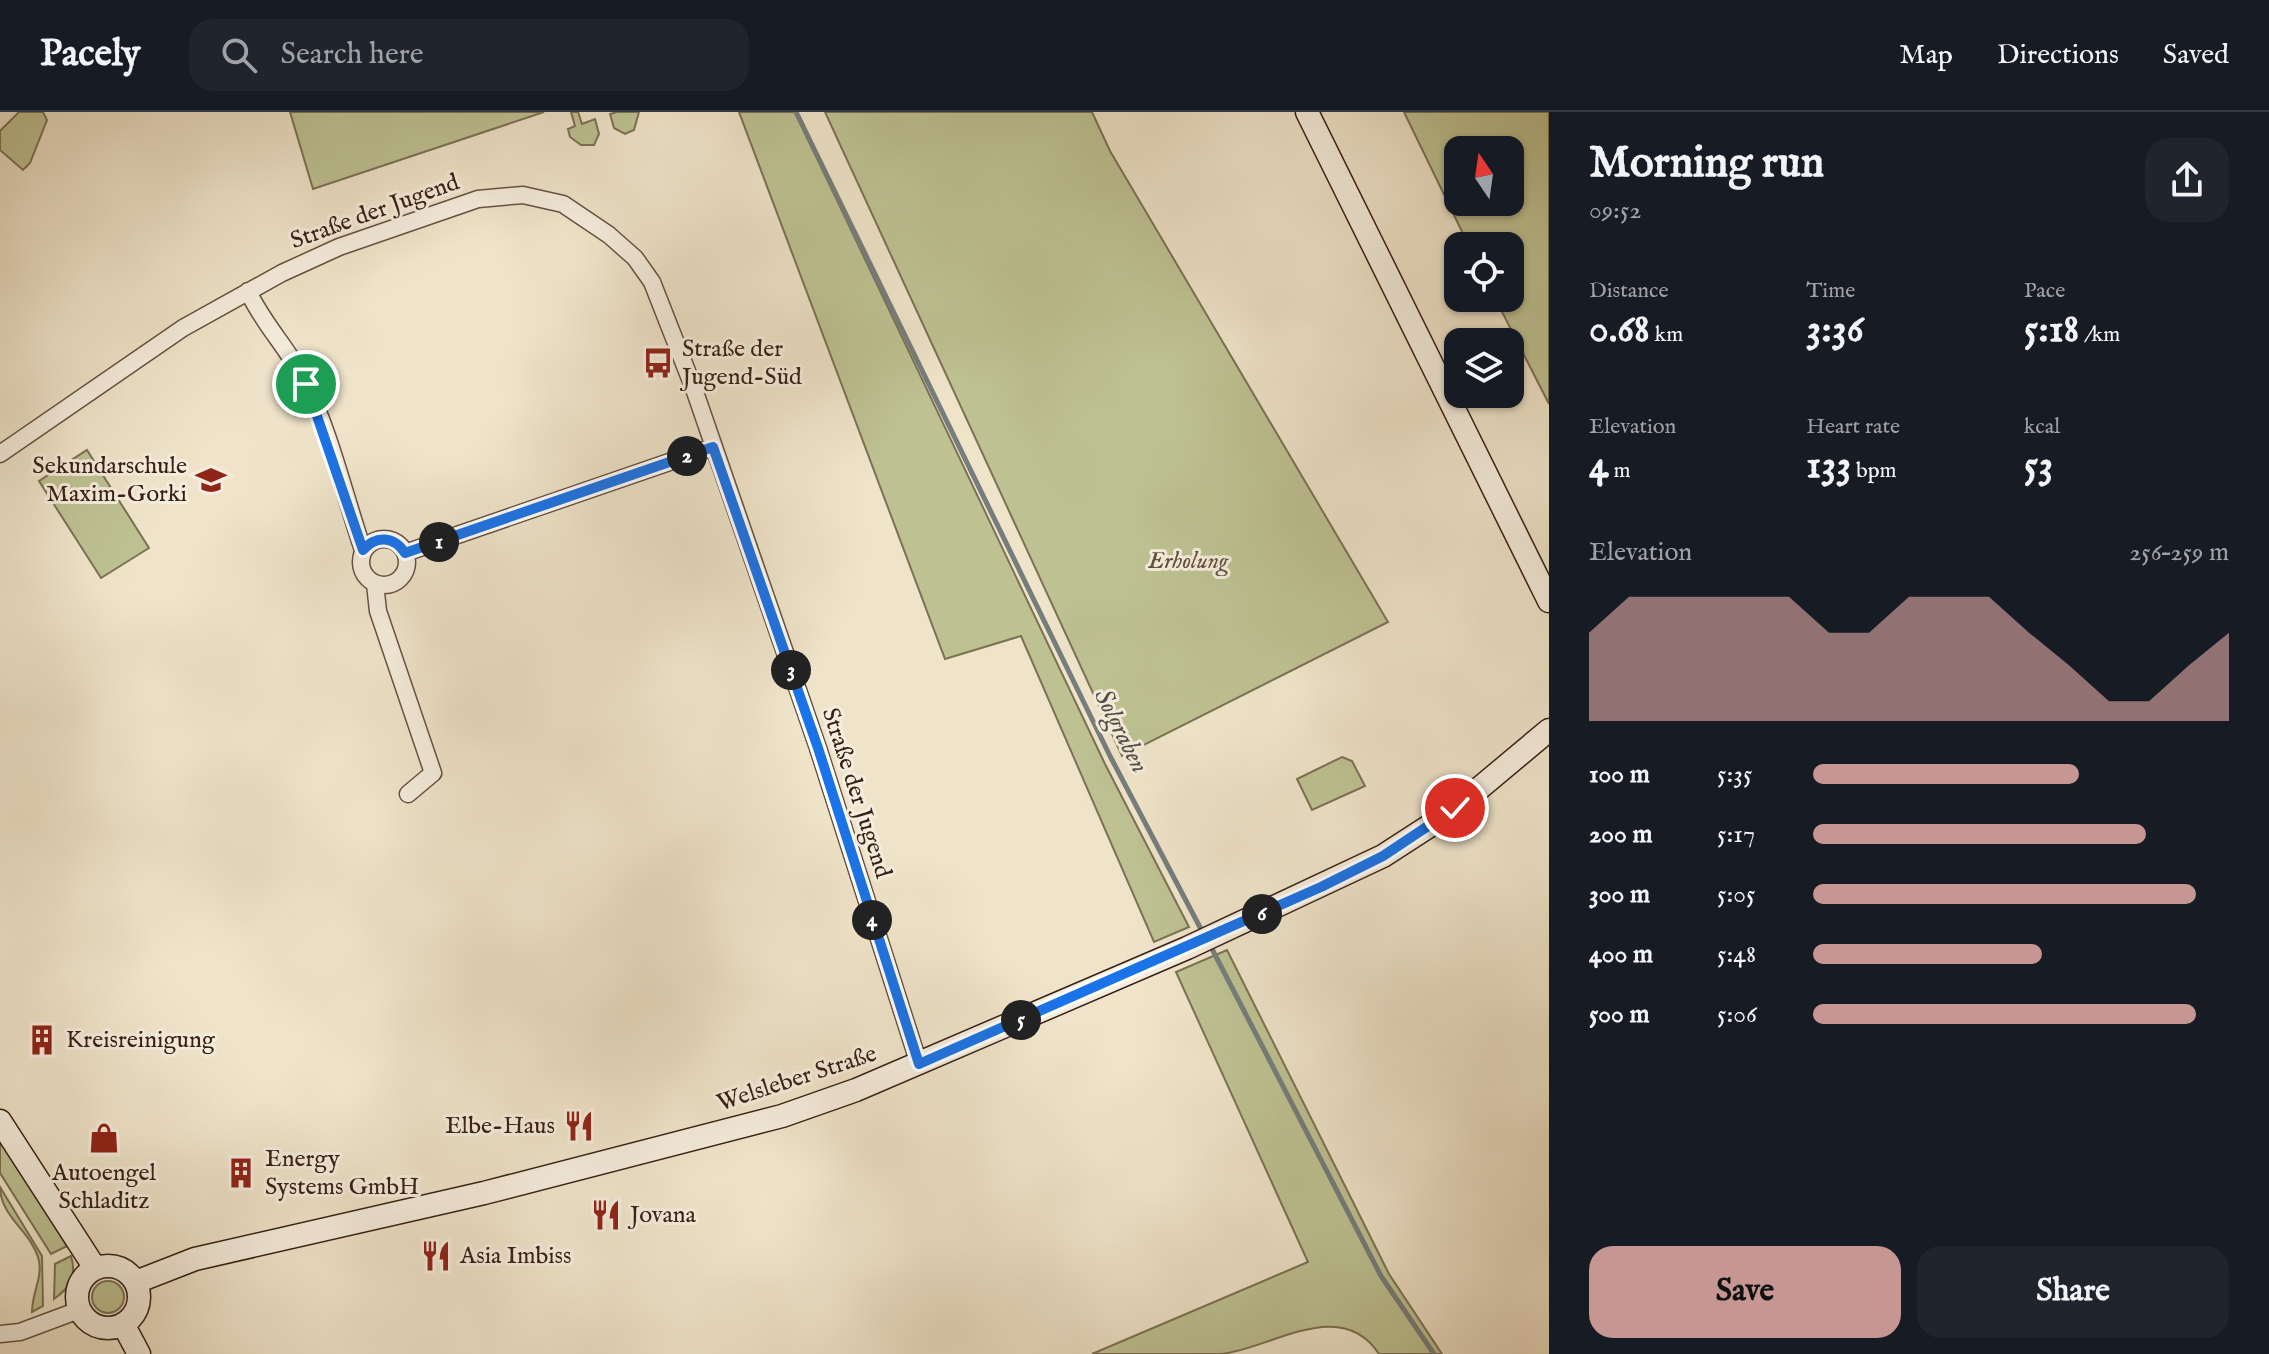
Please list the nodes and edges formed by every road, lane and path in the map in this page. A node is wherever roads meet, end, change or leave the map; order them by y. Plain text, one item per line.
1 (1307, 112) edge
2 (248, 291) junction
3 (713, 447) junction
4 (0, 454) edge
5 (363, 550) junction
6 (405, 553) junction
7 (375, 584) junction
8 (1549, 601) edge
9 (1549, 730) edge
10 (408, 794) dead end
11 (919, 1064) junction
12 (0, 1121) edge
13 (95, 1268) junction
14 (136, 1282) junction
15 (79, 1310) junction
16 (123, 1324) junction
17 (0, 1334) edge
18 (139, 1354) edge

1 - 8 street
2 - 3 street, Straße der Jugend
2 - 4 street, Straße der Jugend
2 - 5 street
3 - 6 street
3 - 11 street, Straße der Jugend
5 - 6 street
5 - 7 street
6 - 7 street
7 - 10 street
9 - 11 street, Welsleber Straße
11 - 14 street, Welsleber Straße
12 - 13 street
13 - 14 street
13 - 15 street
14 - 16 street
15 - 16 street
15 - 17 street
16 - 18 street

